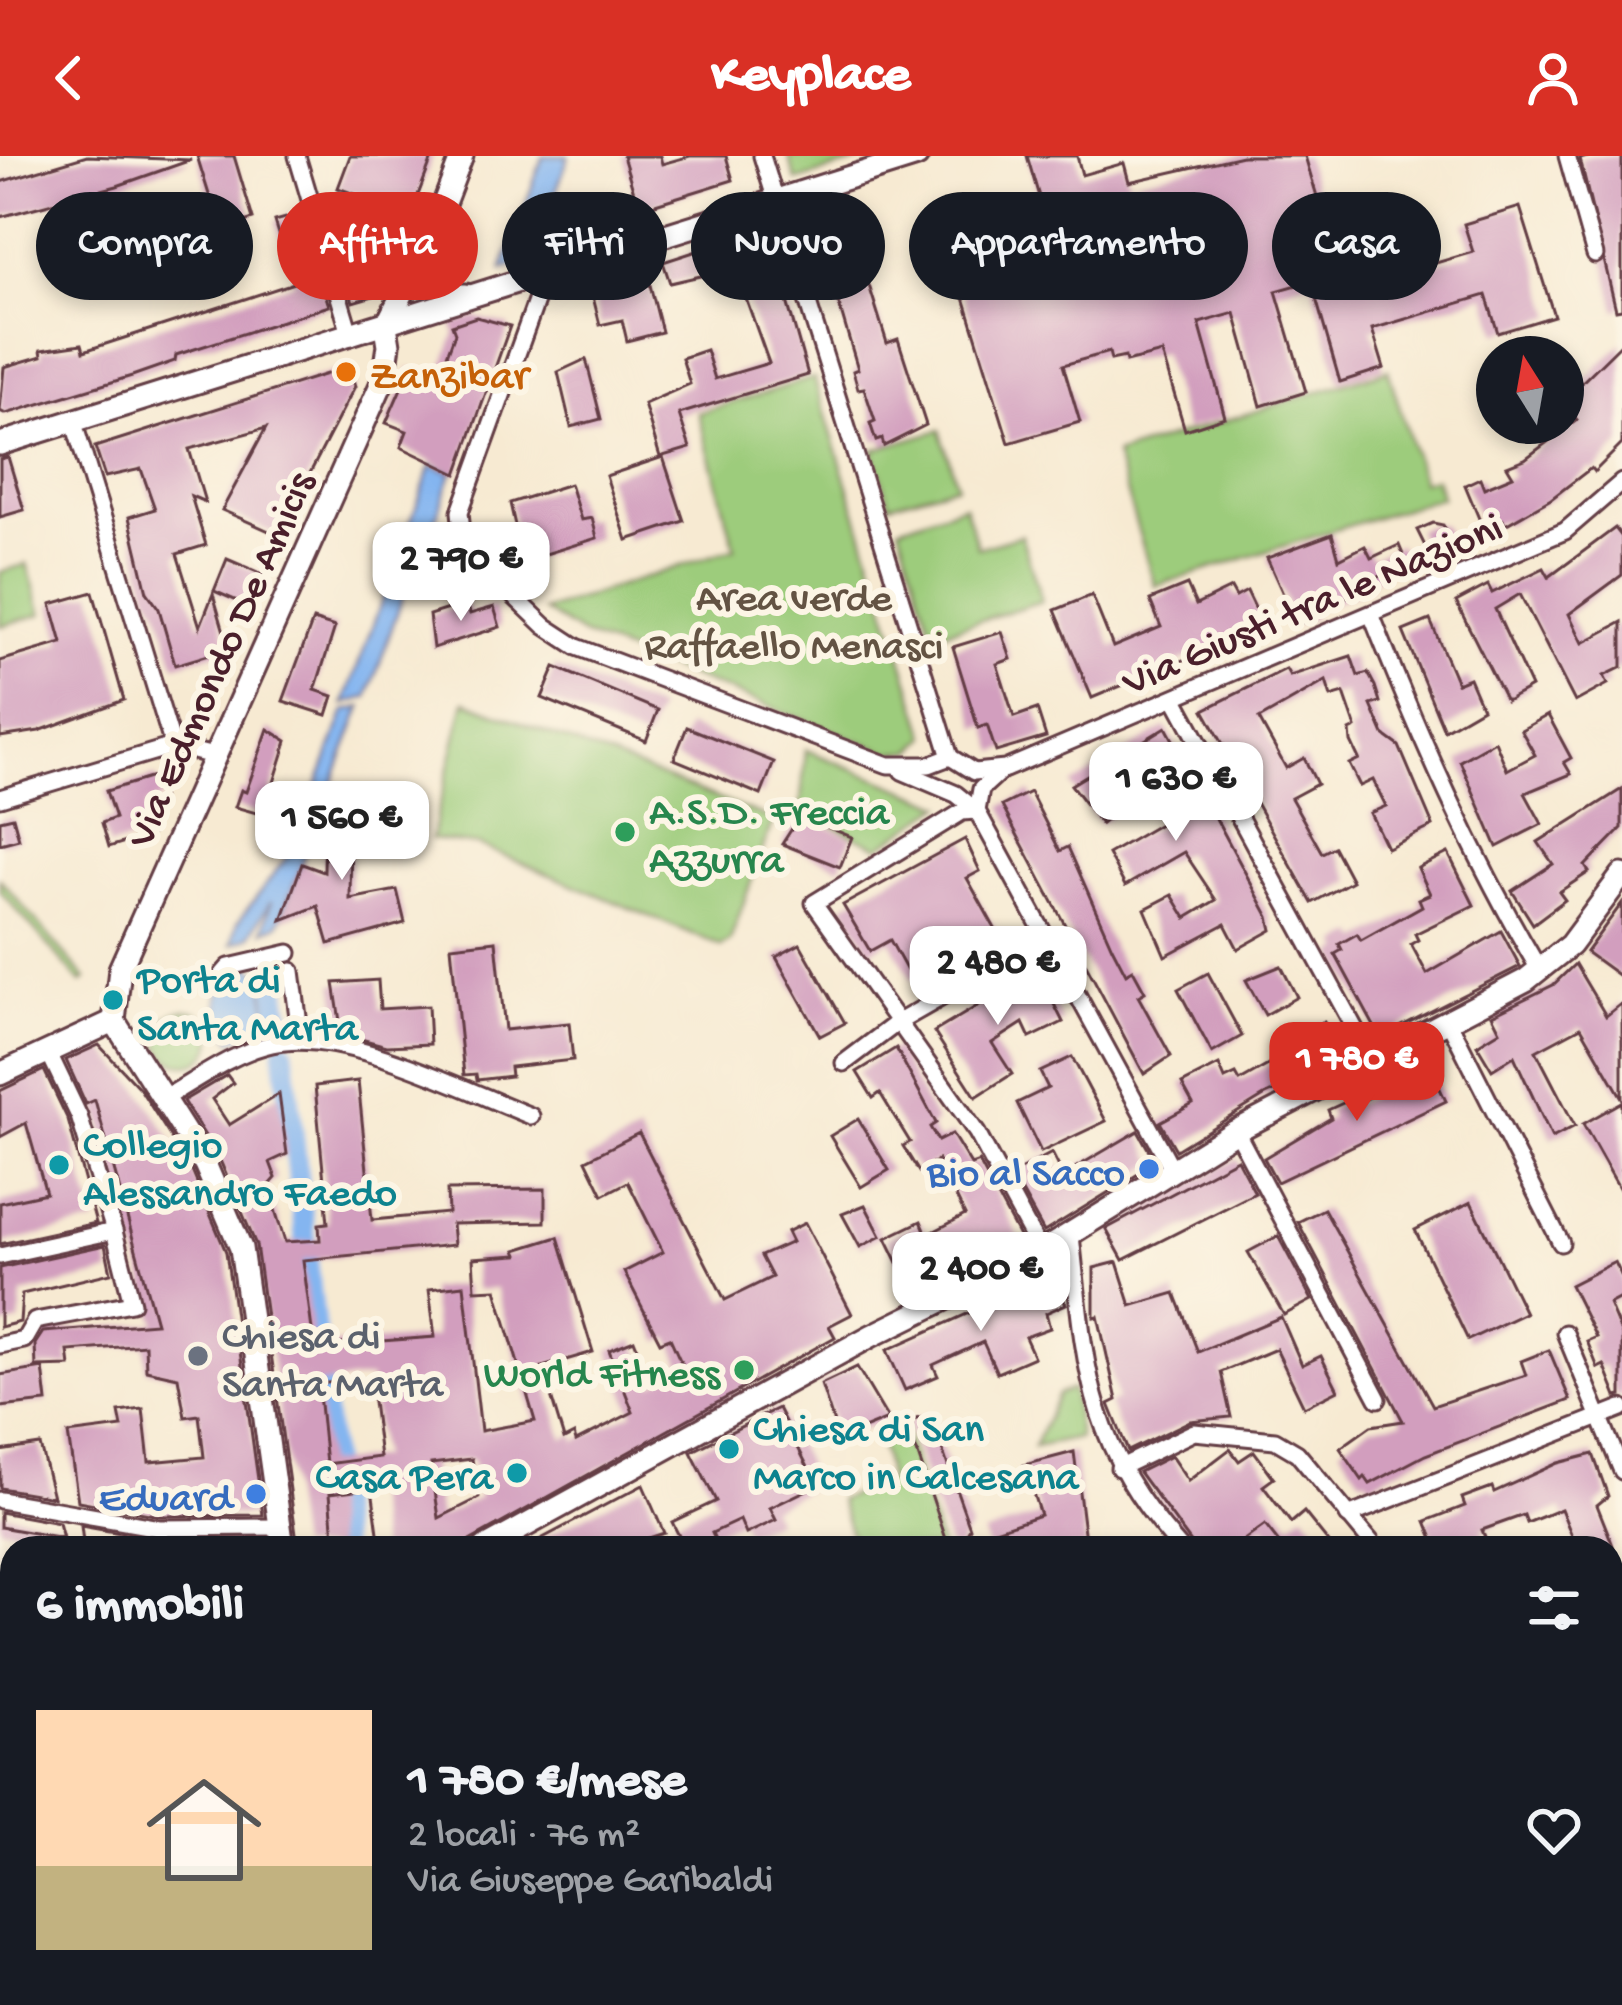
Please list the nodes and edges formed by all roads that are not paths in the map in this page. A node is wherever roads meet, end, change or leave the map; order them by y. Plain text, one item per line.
1 (297, 156) edge
2 (462, 156) edge
3 (762, 156) edge
4 (917, 156) edge
5 (1567, 156) edge
6 (448, 192) edge
7 (773, 192) edge
8 (802, 192) edge
9 (1595, 256) dead end
10 (399, 300) edge
11 (456, 300) edge
12 (528, 300) edge
13 (807, 300) edge
14 (386, 326) junction
15 (351, 337) junction
16 (73, 420) junction
17 (0, 444) edge
18 (1622, 482) edge
19 (1371, 614) junction
20 (1175, 699) junction
21 (173, 746) junction
22 (214, 756) junction
23 (950, 757) junction
24 (888, 766) junction
25 (1005, 769) junction
26 (0, 798) edge
27 (977, 811) junction
28 (1622, 875) edge
29 (1045, 938) junction
30 (289, 953) dead end
31 (292, 971) dead end
32 (1540, 971) junction
33 (222, 975) dead end
34 (1448, 1020) junction
35 (114, 1021) junction
36 (897, 1023) junction
37 (297, 1041) junction
38 (48, 1051) junction
39 (1372, 1060) junction
40 (844, 1063) dead end
41 (0, 1074) edge
42 (163, 1099) junction
43 (531, 1116) dead end
44 (1236, 1131) junction
45 (1174, 1170) junction
46 (114, 1231) junction
47 (1071, 1235) junction
48 (1561, 1244) dead end
49 (1041, 1252) junction
50 (0, 1256) edge
51 (1565, 1333) dead end
52 (0, 1345) edge
53 (1378, 1399) dead end
54 (1622, 1408) edge
55 (1601, 1416) junction
56 (1118, 1468) junction
57 (1622, 1471) edge
58 (0, 1500) edge
59 (1348, 1516) junction
60 (257, 1536) edge
61 (282, 1536) edge
62 (507, 1536) edge
63 (1171, 1536) edge
64 (1366, 1536) edge

1 - 15 street
2 - 6 street
3 - 7 street
4 - 8 street
5 - 9 street
10 - 14 street
11 - 14 street
12 - 24 street
13 - 23 street
14 - 15 street
14 - 22 street, Via Edmondo De Amicis
15 - 16 street
16 - 17 street
16 - 21 street
18 - 19 street, Via Giusti tra le Nazioni
19 - 20 street, Via Giusti tra le Nazioni
19 - 32 street
20 - 25 street, Via Giusti tra le Nazioni
20 - 39 street
21 - 22 street
21 - 26 street
22 - 35 street, Via Edmondo De Amicis
23 - 24 street
23 - 25 street
24 - 27 street
25 - 27 street
27 - 29 street
27 - 36 street
28 - 32 street
29 - 36 street
29 - 45 street
30 - 33 street
31 - 37 street
32 - 34 street
34 - 39 street
34 - 48 street
35 - 38 street
35 - 42 street
36 - 40 street
36 - 49 street
37 - 42 street
37 - 43 street
38 - 41 street
38 - 46 street
39 - 44 street
42 - 61 street
44 - 45 street
44 - 53 street
45 - 47 street
46 - 50 street
46 - 52 street
47 - 49 street
47 - 56 street
49 - 62 street
51 - 55 street
54 - 55 street
55 - 57 street
55 - 59 street
56 - 59 street
56 - 63 street
58 - 60 street
59 - 64 street

